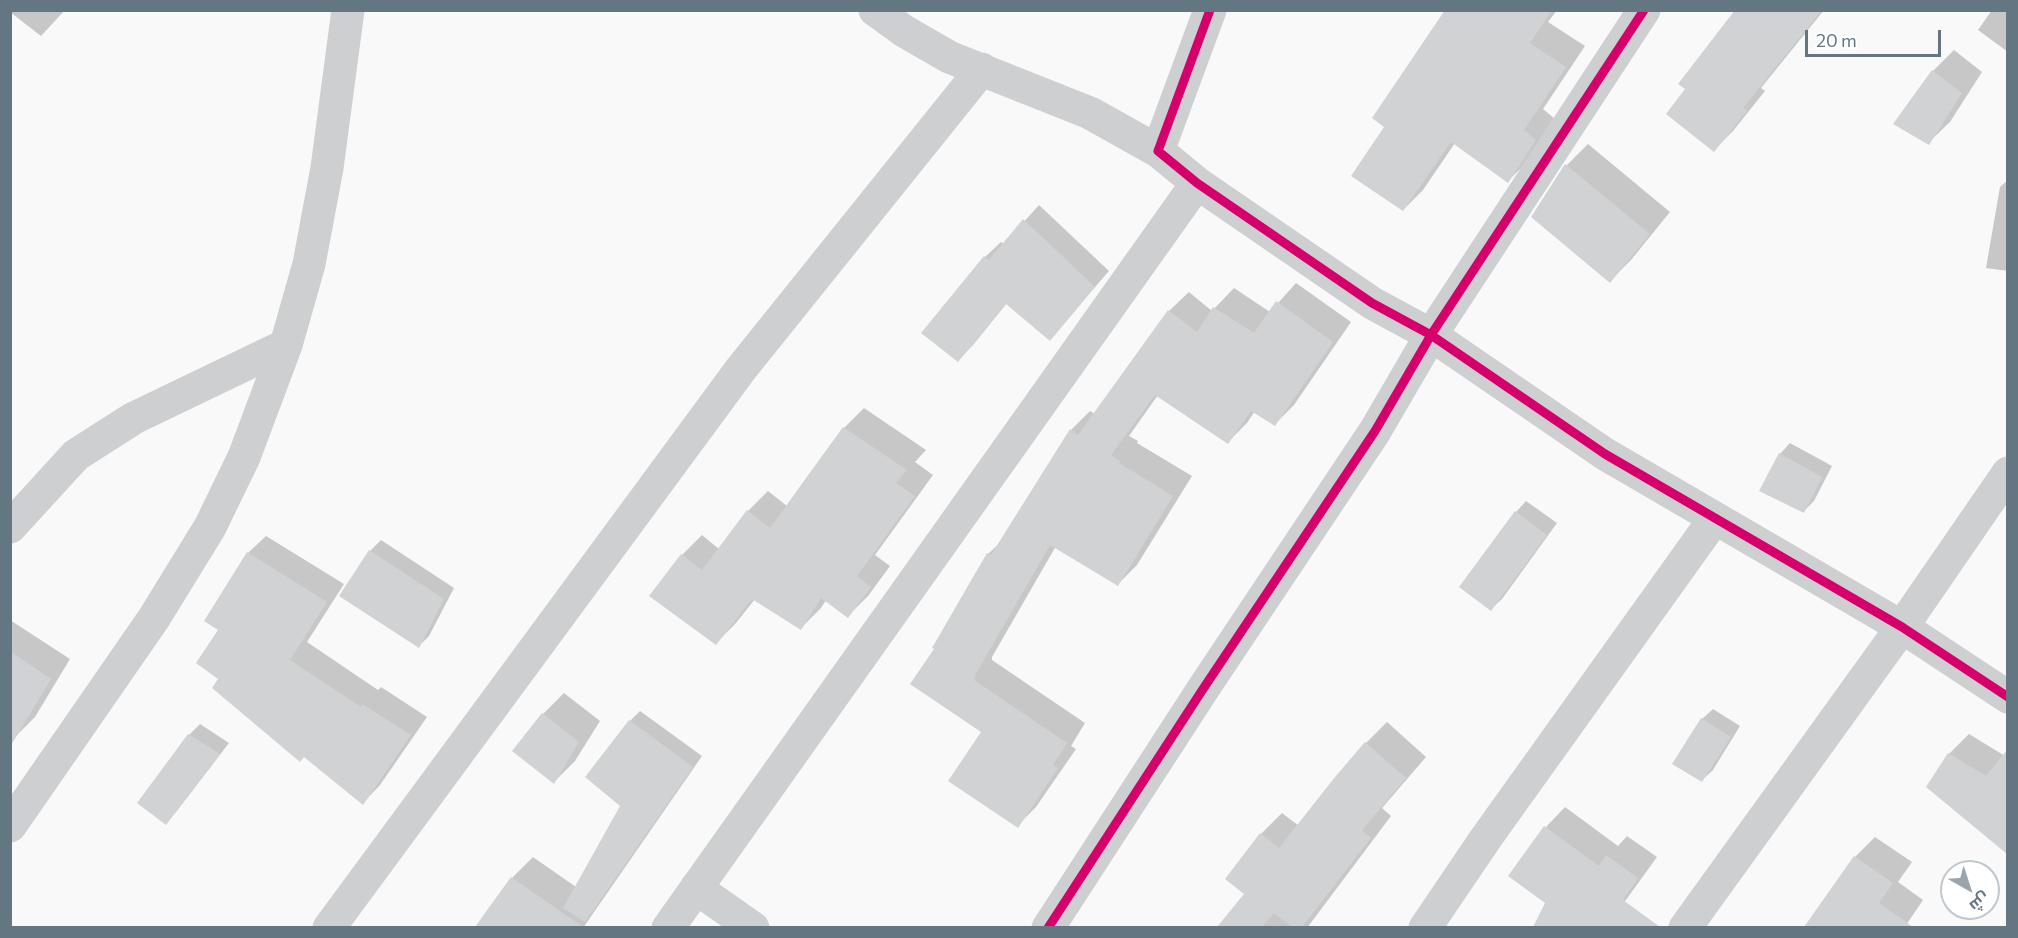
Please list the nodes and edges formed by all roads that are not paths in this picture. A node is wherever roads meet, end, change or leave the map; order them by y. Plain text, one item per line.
1 (348, 10) edge
2 (875, 10) edge
3 (1210, 10) edge
4 (1644, 10) edge
5 (982, 69) junction
6 (1158, 151) junction
7 (1197, 183) junction
8 (1431, 335) junction
9 (286, 345) junction
10 (2007, 473) edge
11 (1715, 518) junction
12 (10, 526) edge
13 (1902, 627) junction
14 (2007, 697) edge
15 (10, 826) edge
16 (1486, 838) junction
17 (696, 888) junction
18 (329, 927) edge
19 (668, 927) edge
20 (753, 927) edge
21 (1048, 927) edge
22 (1425, 927) edge
23 (1452, 927) edge
24 (1685, 927) edge

1 - 9 street
2 - 5 street
3 - 6 street
4 - 8 street
5 - 6 street
5 - 18 street
6 - 7 street
7 - 8 street
7 - 17 street
8 - 11 street
8 - 21 street
9 - 12 street
9 - 15 street
10 - 13 street
11 - 13 street
11 - 16 street
13 - 14 street
13 - 24 street
16 - 22 street
16 - 23 street
17 - 19 street
17 - 20 street

